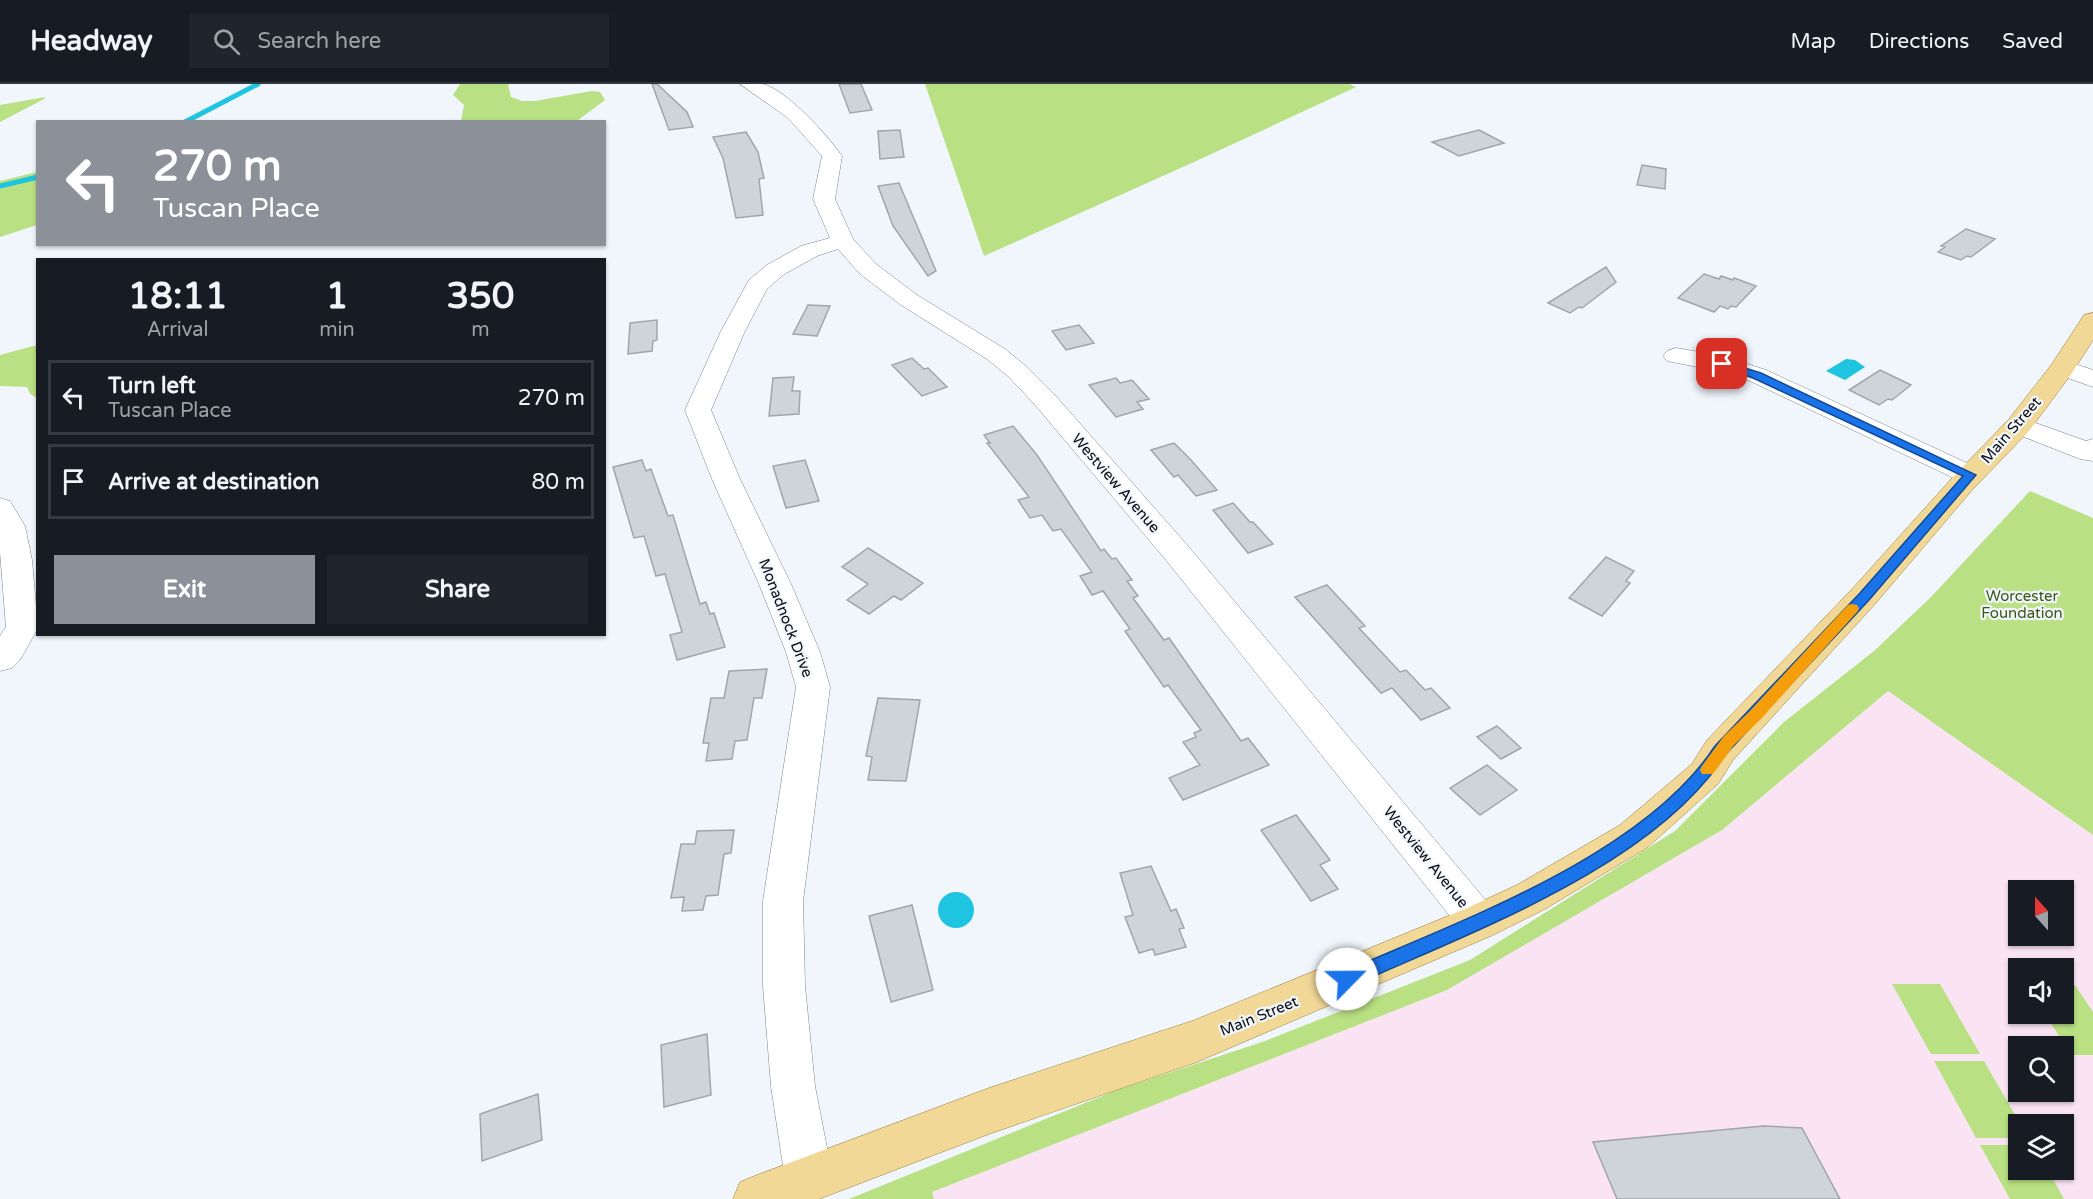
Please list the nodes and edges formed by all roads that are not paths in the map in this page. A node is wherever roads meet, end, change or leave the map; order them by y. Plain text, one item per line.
1 (749, 84) edge
2 (843, 241) junction
3 (2093, 320) edge
4 (1676, 356) dead end
5 (2062, 368) junction
6 (2093, 379) edge
7 (2019, 425) junction
8 (2093, 448) edge
9 (1970, 475) junction
10 (0, 508) edge
11 (11, 618) edge
12 (0, 659) edge
13 (1479, 922) junction
14 (809, 1179) junction
15 (757, 1199) edge

1 - 2 street, Westview Avenue
2 - 13 street, Westview Avenue
2 - 14 street, Monadnock Drive
3 - 5 main road, Main Street
4 - 9 street
5 - 6 street
5 - 7 main road, Main Street
7 - 8 street
7 - 9 main road, Main Street
9 - 13 main road, Main Street
10 - 11 street
11 - 12 street
13 - 14 main road, Main Street
14 - 15 main road, Main Street

